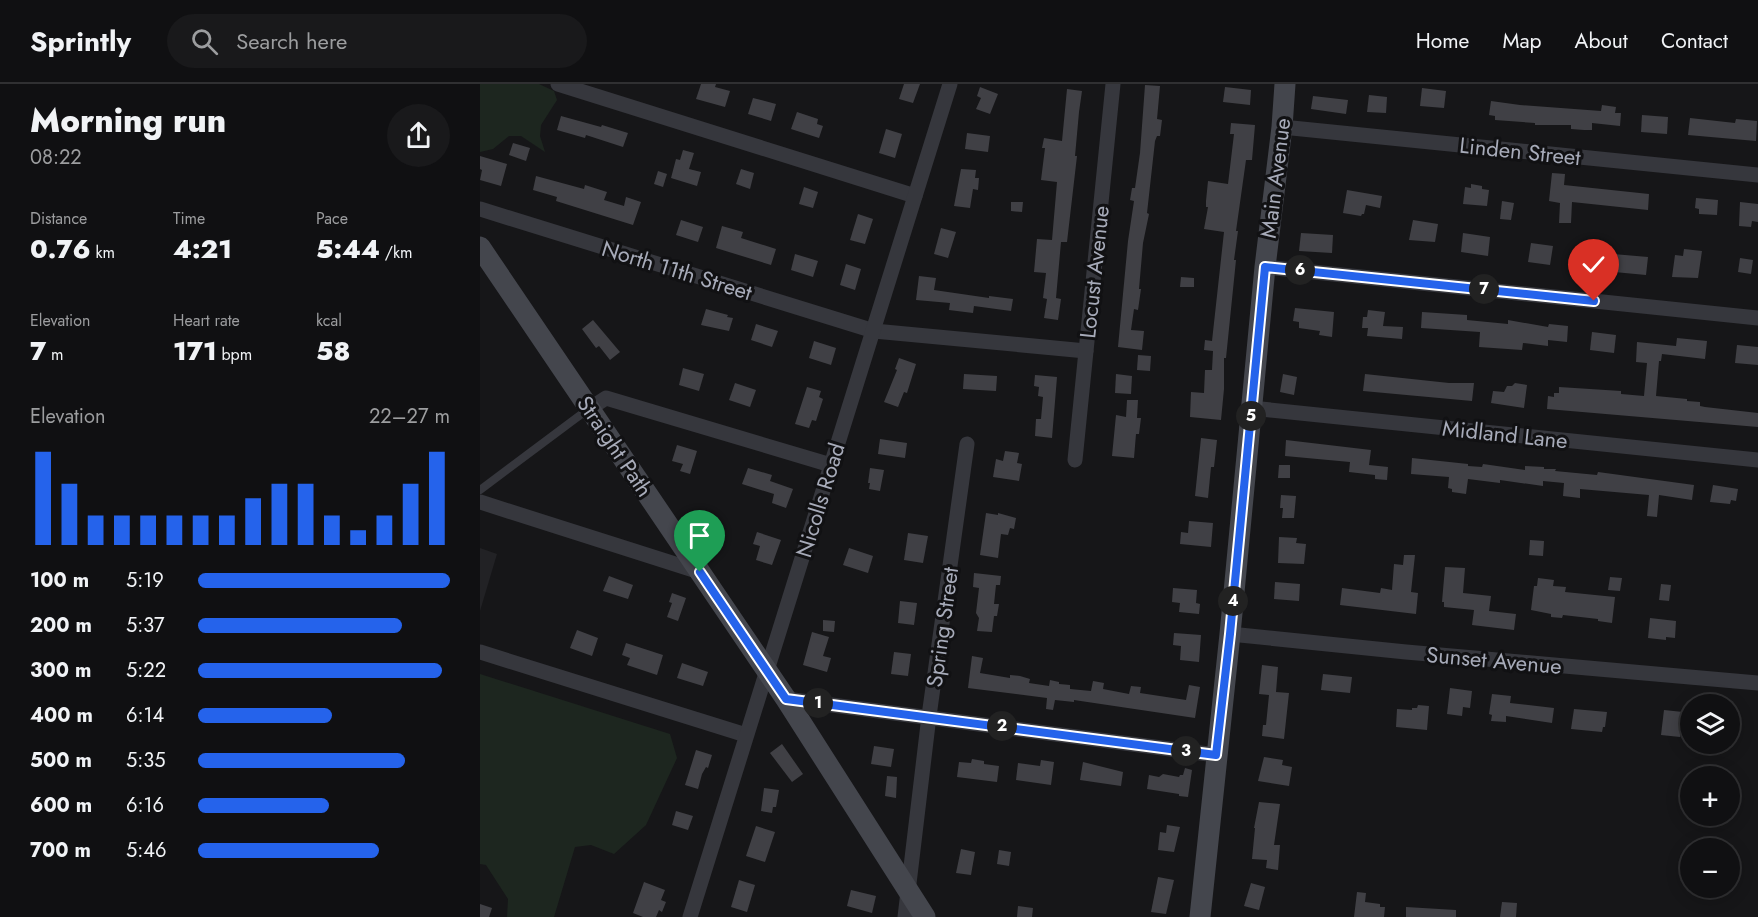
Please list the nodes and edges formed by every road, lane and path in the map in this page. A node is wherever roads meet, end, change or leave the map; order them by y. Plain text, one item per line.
1 (558, 84) edge
2 (950, 84) edge
3 (1113, 84) edge
4 (1285, 84) edge
5 (1282, 127) junction
6 (1758, 175) edge
7 (915, 196) junction
8 (480, 208) edge
9 (480, 247) edge
10 (1265, 267) junction
11 (1758, 318) edge
12 (874, 331) junction
13 (1086, 351) junction
14 (1251, 408) junction
15 (590, 409) junction
16 (967, 444) dead end
17 (1076, 460) dead end
18 (1758, 460) edge
19 (831, 465) junction
20 (480, 490) edge
21 (480, 502) edge
22 (700, 572) junction
23 (1230, 634) junction
24 (480, 652) edge
25 (766, 672) junction
26 (1758, 683) edge
27 (786, 699) junction
28 (929, 716) junction
29 (746, 735) junction
30 (1216, 755) junction
31 (908, 890) junction
32 (690, 917) edge
33 (905, 917) edge
34 (925, 917) edge
35 (1200, 917) edge

1 - 7 street
2 - 7 street, Nicolls Road
3 - 13 street, Locust Avenue
4 - 5 street, Main Avenue
5 - 6 street, Linden Street
5 - 10 street, Main Avenue
7 - 12 street, Nicolls Road
8 - 12 street, North 11th Street
9 - 15 street, Straight Path
10 - 11 street
10 - 14 street, Main Avenue
12 - 13 street, North 11th Street
12 - 19 street, Nicolls Road
13 - 17 street, Locust Avenue
14 - 18 street, Midland Lane
14 - 23 street, Main Avenue
15 - 19 street
15 - 20 lane
15 - 22 street, Straight Path
16 - 28 street, Spring Street
19 - 25 street, Nicolls Road
21 - 22 street
22 - 25 street, Straight Path
23 - 26 street, Sunset Avenue
23 - 30 street, Main Avenue
24 - 29 street
25 - 27 street, Straight Path
25 - 29 street, Nicolls Road
27 - 28 street
27 - 31 street, Straight Path
28 - 30 street
28 - 31 street, Spring Street
29 - 32 street, Nicolls Road
30 - 35 street, Main Avenue
31 - 33 street, Spring Street
31 - 34 street, Straight Path

